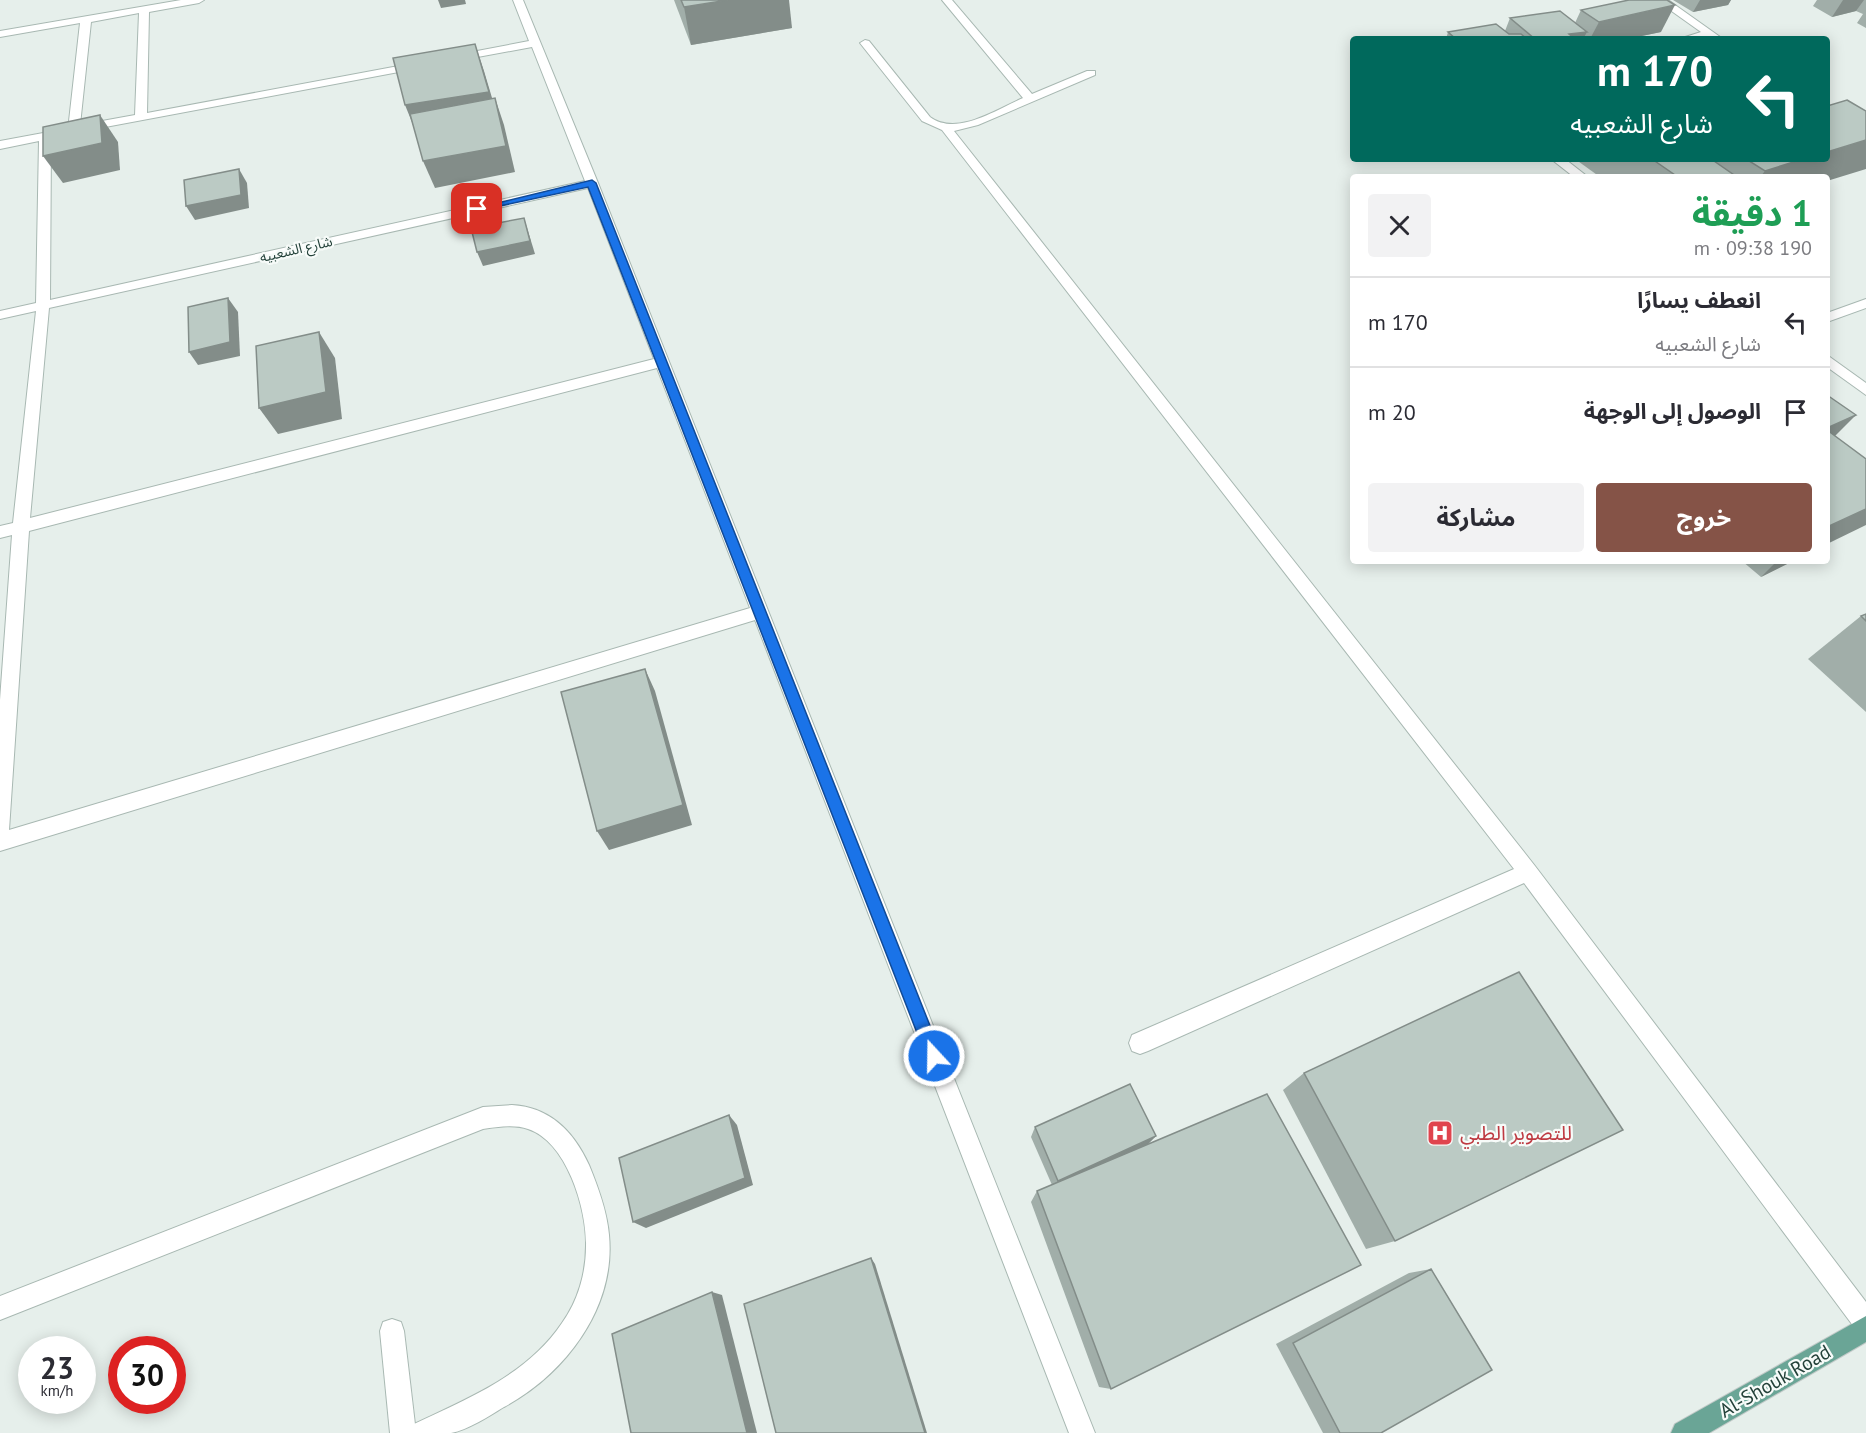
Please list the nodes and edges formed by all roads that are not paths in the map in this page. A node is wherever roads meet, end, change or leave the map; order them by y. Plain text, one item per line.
1 (199, 0) edge
2 (518, 0) edge
3 (947, 0) edge
4 (1661, 0) edge
5 (144, 9) junction
6 (86, 19) junction
7 (0, 34) edge
8 (1714, 36) edge
9 (535, 43) junction
10 (866, 43) dead end
11 (1091, 73) dead end
12 (1029, 98) junction
13 (141, 118) junction
14 (945, 127) junction
15 (74, 130) junction
16 (45, 136) junction
17 (0, 144) edge
18 (1561, 162) edge
19 (1578, 174) edge
20 (592, 183) junction
21 (1866, 303) edge
22 (43, 305) junction
23 (0, 315) edge
24 (1830, 317) edge
25 (662, 362) junction
26 (1830, 362) edge
27 (1866, 390) edge
28 (21, 526) junction
29 (0, 532) edge
30 (759, 612) junction
31 (0, 829) edge
32 (0, 842) edge
33 (1528, 872) junction
34 (1140, 1043) dead end
35 (0, 1308) edge
36 (1866, 1322) edge
37 (1866, 1328) edge
38 (392, 1331) dead end
39 (403, 1433) edge
40 (423, 1433) edge
41 (1082, 1433) edge
42 (1684, 1433) edge

1 - 5 street
2 - 9 street
3 - 12 street
4 - 8 street
5 - 6 street
5 - 13 street
6 - 7 street
6 - 15 street
9 - 13 street
9 - 20 street
10 - 14 street
11 - 12 street
12 - 14 street
13 - 15 street
14 - 33 street
15 - 16 street
16 - 17 street
16 - 22 street
18 - 19 street
20 - 22 street, شارع الشعبيه
20 - 25 street
21 - 24 street
22 - 23 street, شارع الشعبيه
22 - 28 street
25 - 28 street
25 - 30 street
26 - 27 street
28 - 29 street
28 - 31 street
30 - 32 street
30 - 41 street
33 - 34 street
33 - 36 street
35 - 40 street
37 - 42 main road, Al-Shouk Road
38 - 39 street

